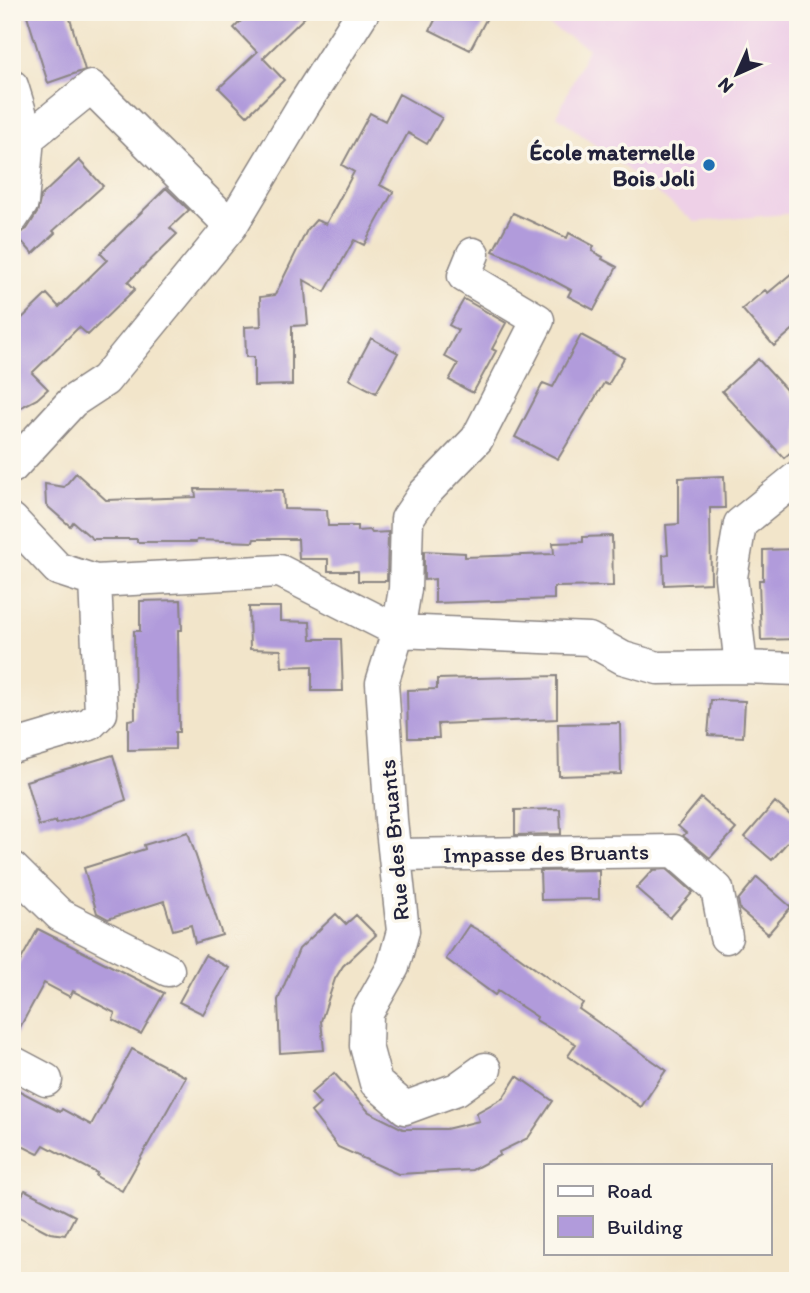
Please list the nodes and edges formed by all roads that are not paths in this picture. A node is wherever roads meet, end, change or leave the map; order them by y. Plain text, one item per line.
1 (363, 12) edge
2 (12, 86) edge
3 (28, 138) junction
4 (12, 218) edge
5 (231, 226) junction
6 (473, 254) dead end
7 (12, 467) edge
8 (798, 477) edge
9 (12, 520) edge
10 (94, 581) junction
11 (398, 631) junction
12 (741, 667) junction
13 (798, 669) edge
14 (12, 747) edge
15 (396, 855) junction
16 (12, 868) edge
17 (726, 937) dead end
18 (168, 970) dead end
19 (12, 1062) edge
20 (485, 1069) dead end
21 (46, 1080) dead end

1 - 5 street
2 - 3 street
3 - 4 street
3 - 5 street
5 - 7 street
6 - 11 street, Rue des Bruants
8 - 12 street
9 - 10 street
10 - 11 street
10 - 14 street
11 - 12 street
11 - 15 street, Rue des Bruants
12 - 13 street
15 - 17 street, Impasse des Bruants
15 - 20 street, Rue des Bruants
16 - 18 street
19 - 21 street

